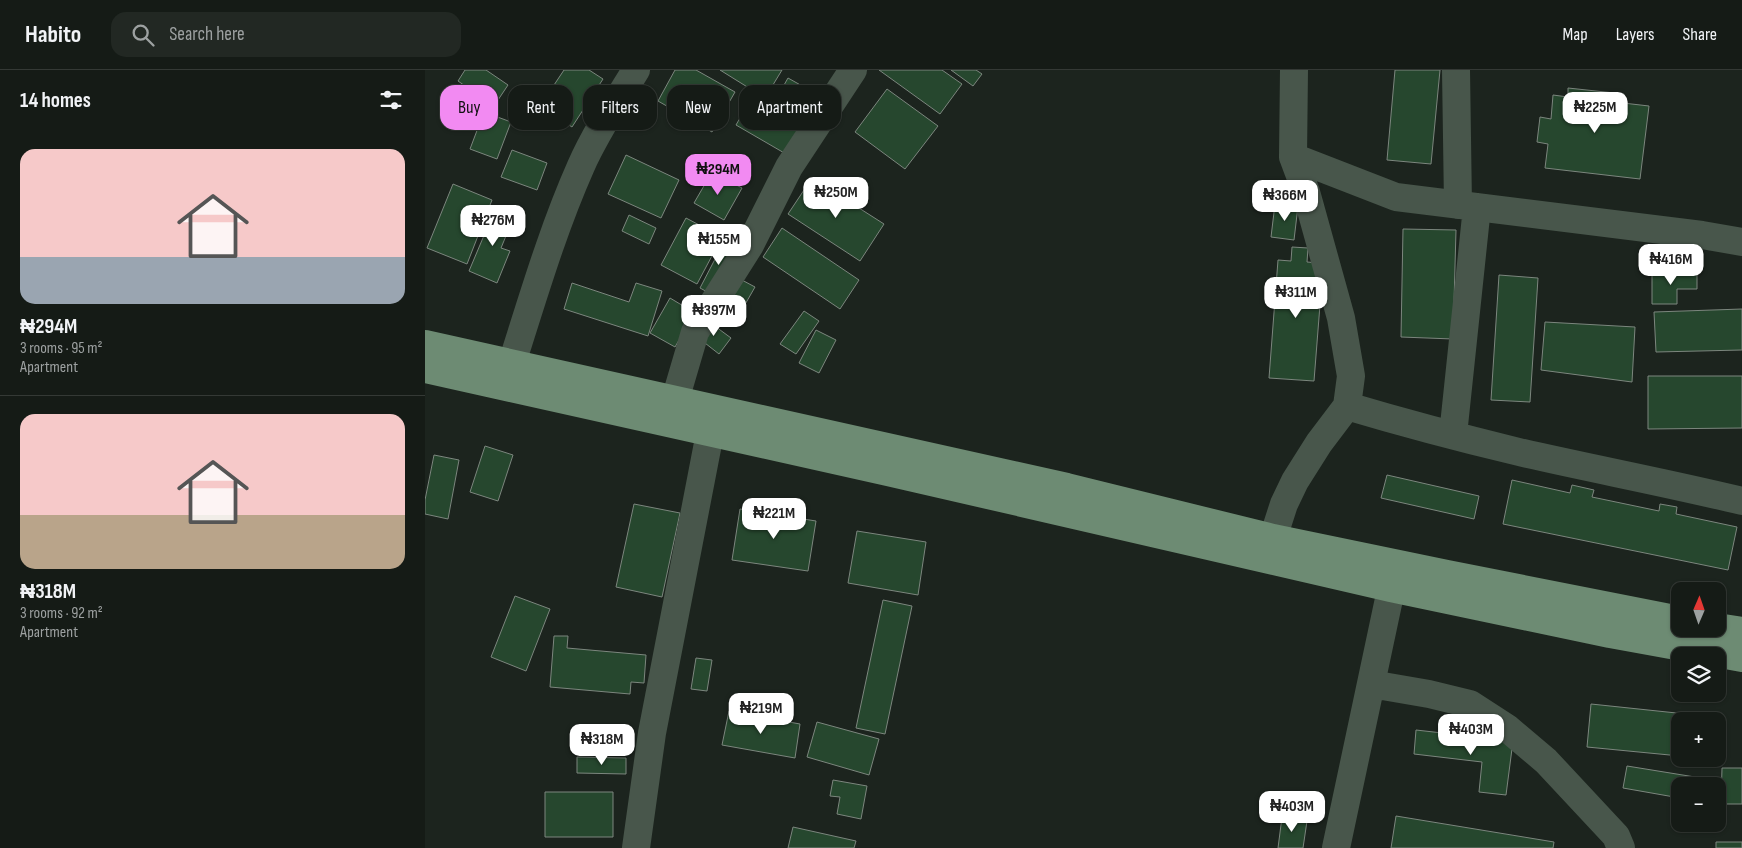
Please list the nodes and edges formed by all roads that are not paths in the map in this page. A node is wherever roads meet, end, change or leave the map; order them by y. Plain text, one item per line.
1 (636, 70) edge
2 (853, 70) edge
3 (1295, 70) edge
4 (1456, 70) edge
5 (1293, 157) junction
6 (1468, 206) junction
7 (1742, 242) edge
8 (425, 344) edge
9 (512, 363) junction
10 (425, 369) edge
11 (675, 400) junction
12 (1347, 406) junction
13 (710, 433) junction
14 (1453, 435) junction
15 (1019, 489) junction
16 (1742, 501) edge
17 (1273, 538) junction
18 (1394, 576) junction
19 (1671, 619) edge
20 (1726, 628) edge
21 (1742, 631) edge
22 (1742, 658) edge
23 (1371, 684) junction
24 (636, 848) edge
25 (1336, 848) edge
26 (1621, 848) edge

1 - 9 street
2 - 11 street
3 - 5 street
4 - 6 street
5 - 6 street
5 - 12 street
6 - 7 street
6 - 14 street
8 - 9 main road
9 - 11 main road
10 - 13 main road
11 - 15 main road
12 - 14 street
12 - 17 street
13 - 15 main road
13 - 24 street
14 - 16 street
15 - 17 main road
15 - 18 main road
17 - 18 main road
18 - 19 main road
18 - 22 main road
18 - 23 street
20 - 21 main road
23 - 25 street
23 - 26 street

